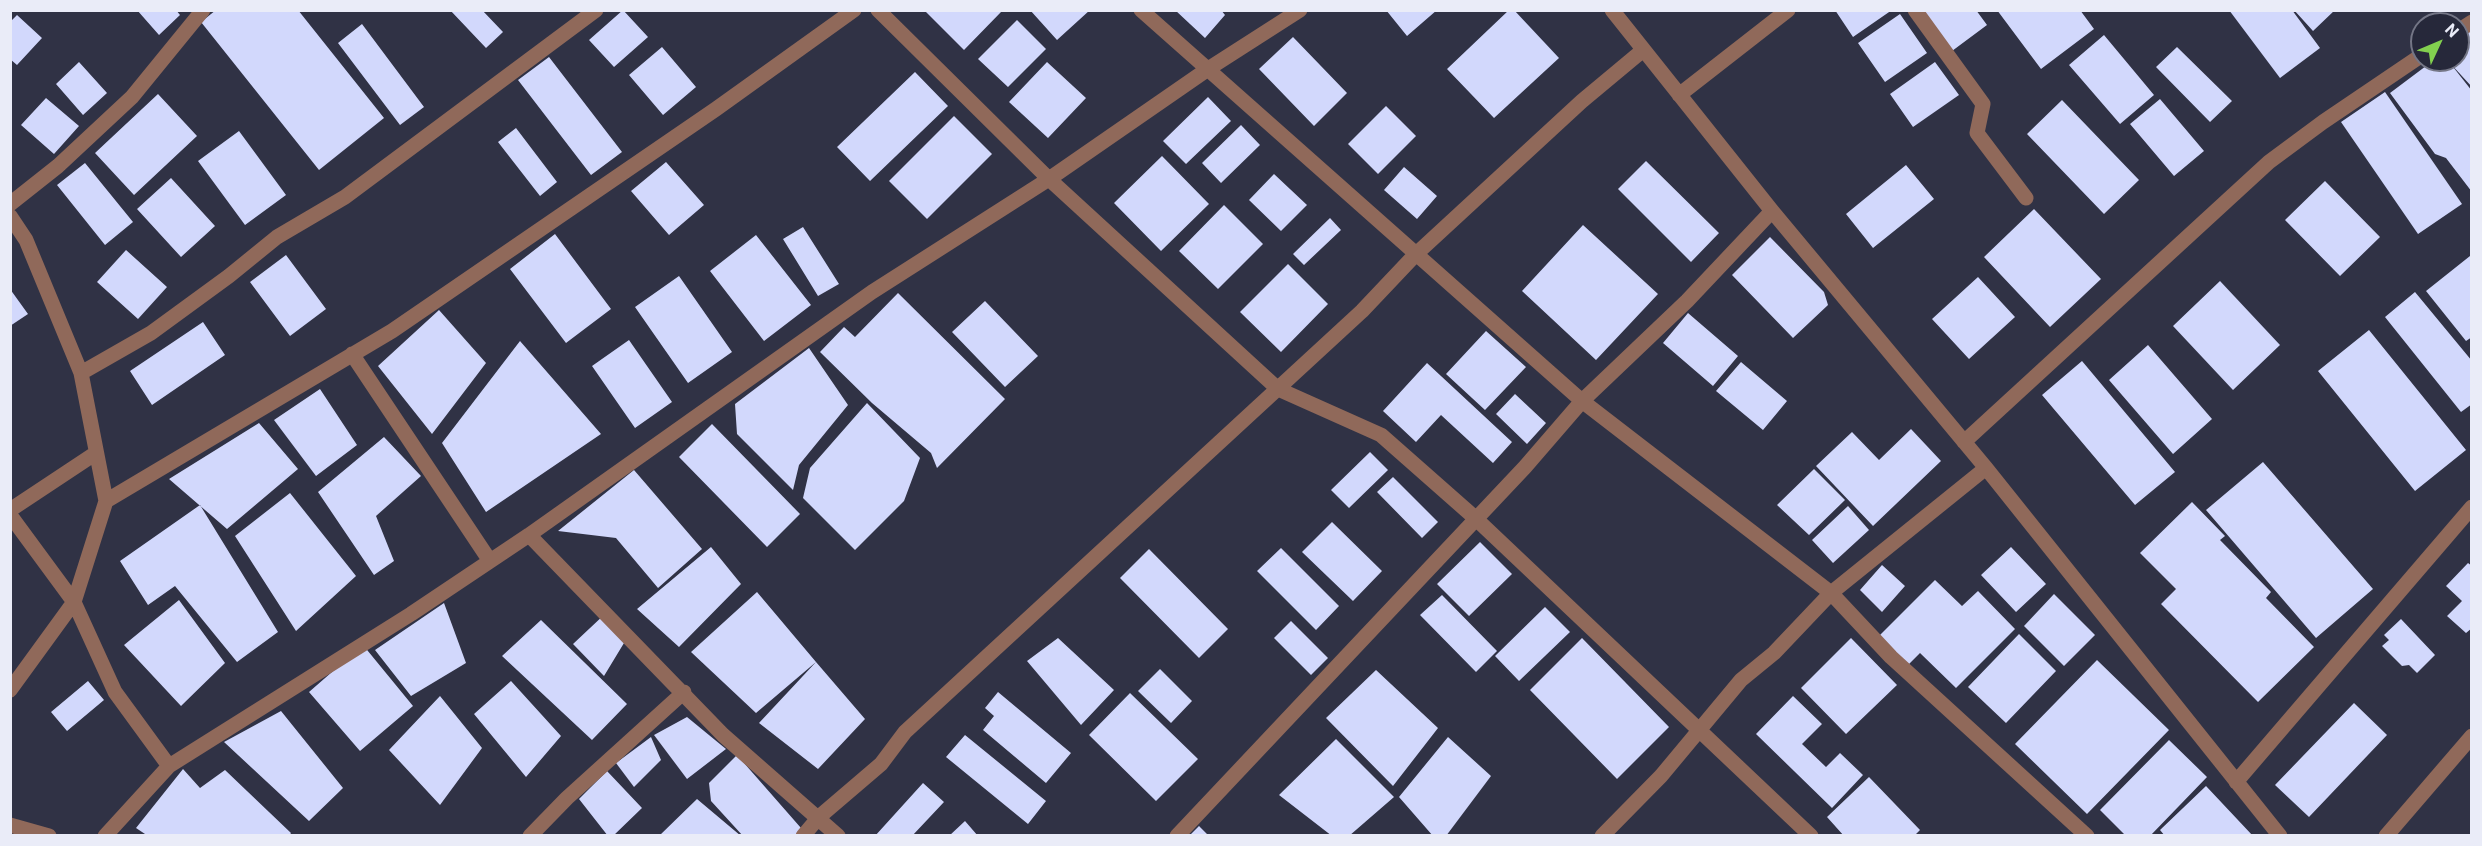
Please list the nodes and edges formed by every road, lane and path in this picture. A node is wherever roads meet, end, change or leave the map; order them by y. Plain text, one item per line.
1 (203, 10) edge
2 (596, 10) edge
3 (854, 10) edge
4 (878, 10) edge
5 (1141, 10) edge
6 (1300, 10) edge
7 (1612, 10) edge
8 (1788, 10) edge
9 (1915, 10) edge
10 (1642, 51) junction
11 (2410, 63) edge
12 (1208, 69) junction
13 (1679, 95) junction
14 (1049, 179) junction
15 (2026, 198) dead end
16 (10, 204) edge
17 (1772, 211) junction
18 (10, 216) edge
19 (1415, 255) junction
20 (352, 354) junction
21 (81, 374) junction
22 (1278, 389) junction
23 (1582, 401) junction
24 (1964, 442) junction
25 (96, 453) junction
26 (1986, 468) junction
27 (106, 501) junction
28 (2472, 507) edge
29 (10, 510) edge
30 (10, 515) edge
31 (1474, 517) junction
32 (529, 535) junction
33 (490, 561) junction
34 (1831, 593) junction
35 (74, 602) junction
36 (10, 690) edge
37 (684, 692) junction
38 (1698, 730) junction
39 (2472, 736) edge
40 (169, 766) junction
41 (2236, 782) junction
42 (819, 817) junction
43 (10, 825) edge
44 (49, 836) edge
45 (105, 836) edge
46 (530, 836) edge
47 (803, 836) edge
48 (838, 836) edge
49 (1177, 836) edge
50 (1602, 836) edge
51 (1811, 836) edge
52 (2087, 836) edge
53 (2280, 836) edge
54 (2386, 836) edge

1 - 16 street
2 - 21 street
3 - 20 street
4 - 14 street
5 - 12 street
6 - 12 street
7 - 10 street
8 - 13 street
9 - 15 street
10 - 13 street
10 - 19 street
11 - 24 street
12 - 14 street
12 - 19 street
13 - 17 street
14 - 22 street
14 - 32 street
17 - 23 street
17 - 24 street
18 - 21 street
19 - 22 street
19 - 23 street
20 - 27 street
20 - 33 street
21 - 25 street
22 - 31 street
22 - 42 street
23 - 31 street
23 - 34 street
24 - 26 street
25 - 27 street
25 - 29 street
26 - 34 street
26 - 41 street
27 - 35 street
28 - 41 street
30 - 35 street
31 - 38 street
31 - 49 street
32 - 33 street
32 - 37 street
33 - 40 street
34 - 38 street
34 - 52 street
35 - 36 street
35 - 40 street
37 - 42 street
37 - 46 street
38 - 50 street
38 - 51 street
39 - 54 street
40 - 45 street
41 - 53 street
42 - 47 street
42 - 48 street
43 - 44 street

